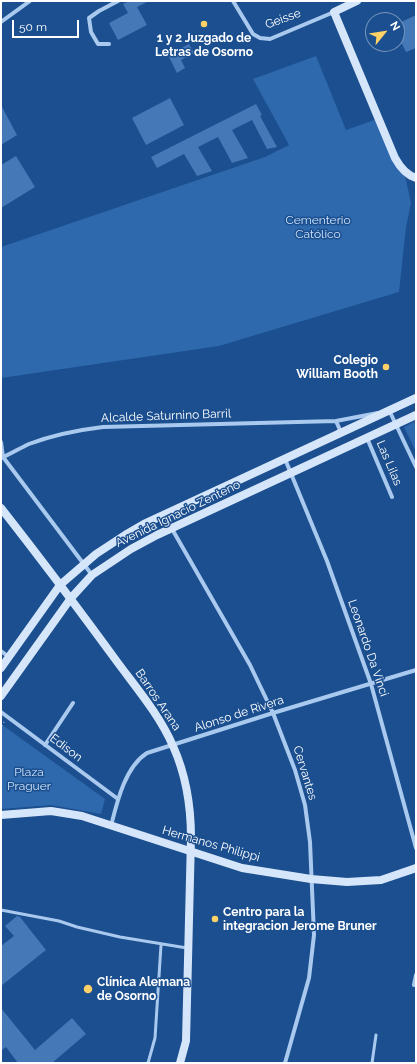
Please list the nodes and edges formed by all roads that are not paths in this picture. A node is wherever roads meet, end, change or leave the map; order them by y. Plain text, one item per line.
1 (30, 1) edge
2 (118, 1) edge
3 (233, 1) edge
4 (357, 1) edge
5 (334, 12) junction
6 (1, 22) edge
7 (109, 44) dead end
8 (416, 178) edge
9 (416, 398) edge
10 (389, 410) junction
11 (416, 415) edge
12 (336, 421) junction
13 (397, 424) junction
14 (335, 436) junction
15 (367, 438) junction
16 (1, 442) edge
17 (2, 458) edge
18 (285, 459) junction
19 (416, 466) edge
20 (291, 473) junction
21 (392, 497) dead end
22 (1, 508) edge
23 (164, 515) junction
24 (171, 529) junction
25 (83, 564) junction
26 (92, 575) junction
27 (60, 585) junction
28 (71, 598) junction
29 (1, 651) edge
30 (9, 657) junction
31 (1, 668) edge
32 (416, 670) edge
33 (371, 684) junction
34 (1, 696) edge
35 (73, 703) dead end
36 (1, 712) edge
37 (273, 713) junction
38 (45, 745) junction
39 (173, 745) junction
40 (118, 799) junction
41 (1, 815) edge
42 (110, 826) junction
43 (416, 848) edge
44 (190, 852) junction
45 (416, 868) edge
46 (311, 879) junction
47 (1, 910) edge
48 (161, 944) junction
49 (188, 948) junction
50 (416, 975) edge
51 (414, 985) dead end
52 (376, 1035) dead end
53 (148, 1063) edge
54 (180, 1063) edge
55 (285, 1063) edge
56 (372, 1063) edge

1 - 6 street
2 - 7 street
3 - 5 street, Geisse
4 - 5 street, Geisse
5 - 8 street
9 - 10 street, Avenida Ignacio Zenteno
10 - 12 street, Alcalde Saturnino Barril
10 - 13 street
10 - 14 street, Avenida Ignacio Zenteno
11 - 13 street, Avenida Ignacio Zenteno
12 - 14 street
12 - 17 street, Alcalde Saturnino Barril
13 - 15 street, Avenida Ignacio Zenteno
13 - 19 street
14 - 18 street, Avenida Ignacio Zenteno
15 - 20 street, Avenida Ignacio Zenteno
15 - 21 street, Las Lilas
16 - 17 street
17 - 25 street
18 - 20 street, Leonardo Da Vinci
18 - 23 street, Avenida Ignacio Zenteno
20 - 24 street, Avenida Ignacio Zenteno
20 - 33 street, Leonardo Da Vinci
22 - 27 street, Barros Arana
23 - 24 street, Cervantes
23 - 25 street, Avenida Ignacio Zenteno
24 - 26 street, Avenida Ignacio Zenteno
24 - 37 street, Cervantes
25 - 26 street
25 - 27 street, Avenida Ignacio Zenteno
26 - 28 street, Avenida Ignacio Zenteno
27 - 28 street, Barros Arana
27 - 30 street, Avenida Ignacio Zenteno
28 - 34 street, Avenida Ignacio Zenteno
28 - 39 street, Barros Arana
29 - 30 street
30 - 31 street, Avenida Ignacio Zenteno
32 - 33 street, Alonso de Rivera
33 - 37 street, Alonso de Rivera
33 - 43 street, Leonardo Da Vinci
35 - 38 street
36 - 38 street, Edison
37 - 39 street, Alonso de Rivera
37 - 46 street, Cervantes
38 - 40 street, Edison
39 - 40 street, Alonso de Rivera
39 - 44 street, Barros Arana
40 - 42 street, Alonso de Rivera
41 - 42 street, Hermanos Philippi
42 - 44 street, Hermanos Philippi
44 - 46 street, Hermanos Philippi
44 - 49 street, Barros Arana
45 - 46 street, Hermanos Philippi
46 - 55 street, Cervantes
47 - 48 lane
48 - 49 lane
48 - 53 lane
49 - 54 street, Barros Arana
50 - 51 street
52 - 56 lane

